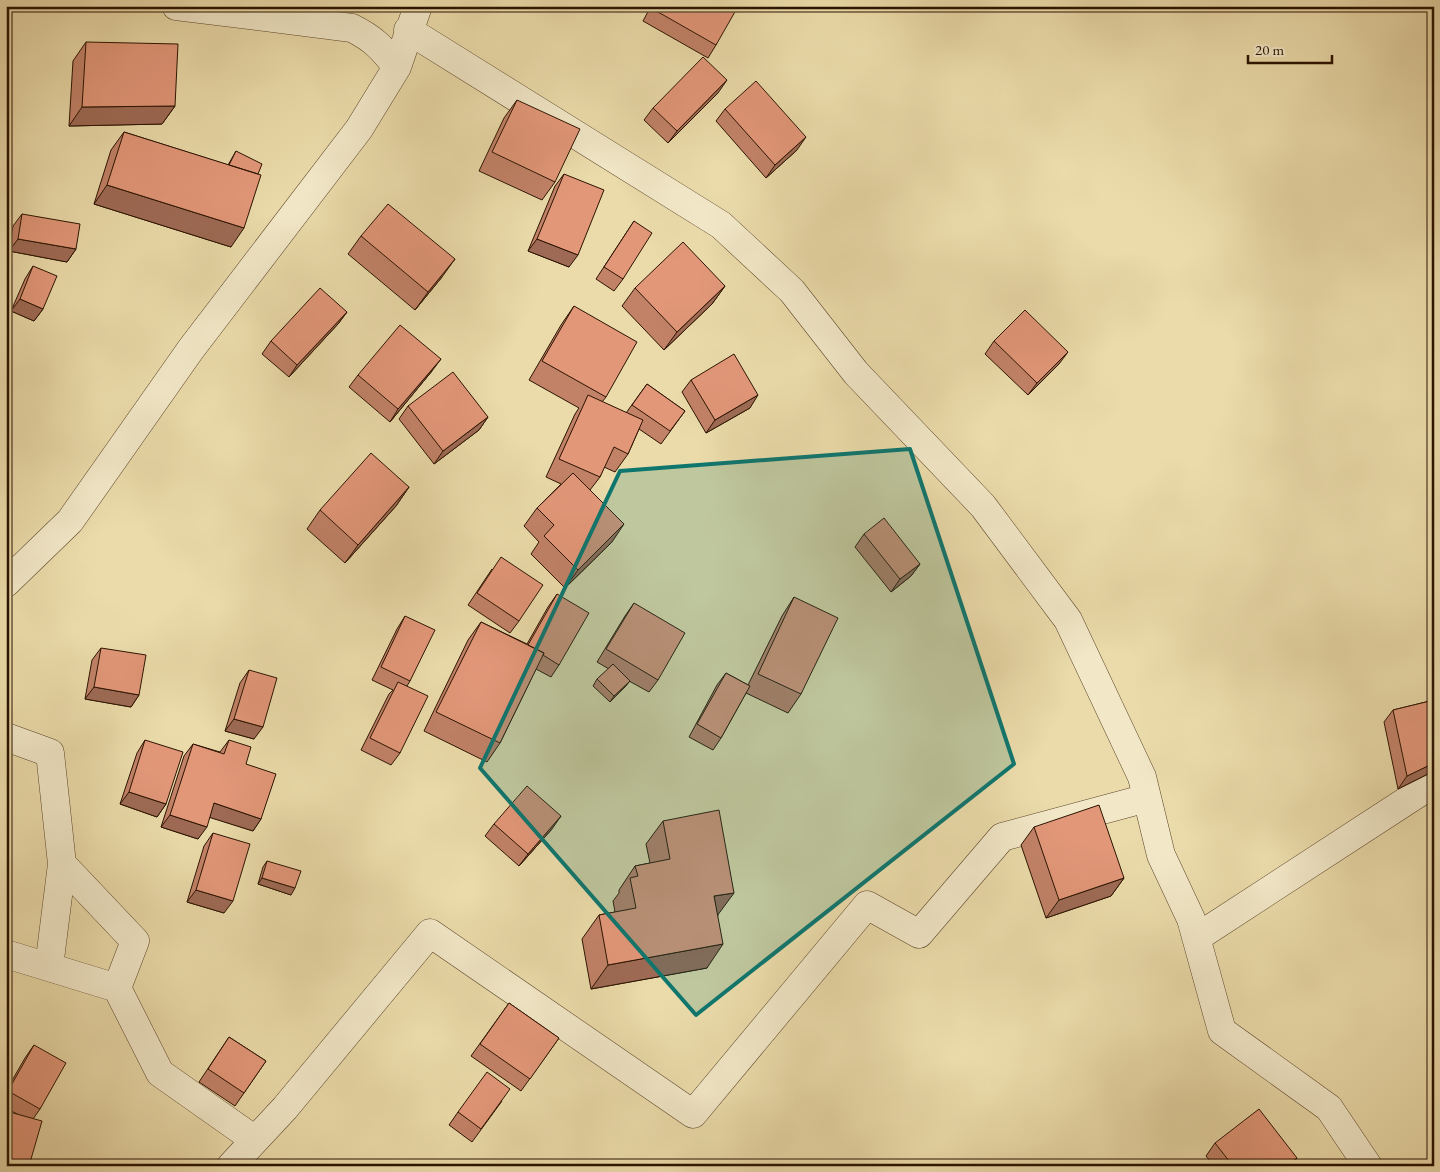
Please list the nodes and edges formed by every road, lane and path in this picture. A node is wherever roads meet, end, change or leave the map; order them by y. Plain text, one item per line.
1 (176, 6) edge
2 (413, 18) edge
3 (397, 67) junction
4 (6, 583) edge
5 (6, 737) edge
6 (1434, 783) edge
7 (1147, 798) junction
8 (62, 864) junction
9 (1196, 938) junction
10 (6, 954) edge
11 (49, 967) junction
12 (117, 988) junction
13 (256, 1140) junction
14 (231, 1166) edge
15 (1368, 1166) edge

1 - 3 street
2 - 3 street
2 - 7 street
3 - 4 street
5 - 8 street
6 - 9 street
7 - 9 street
7 - 13 street
8 - 11 street
8 - 12 street
9 - 15 street
10 - 11 street
11 - 12 street
12 - 13 street
13 - 14 street

